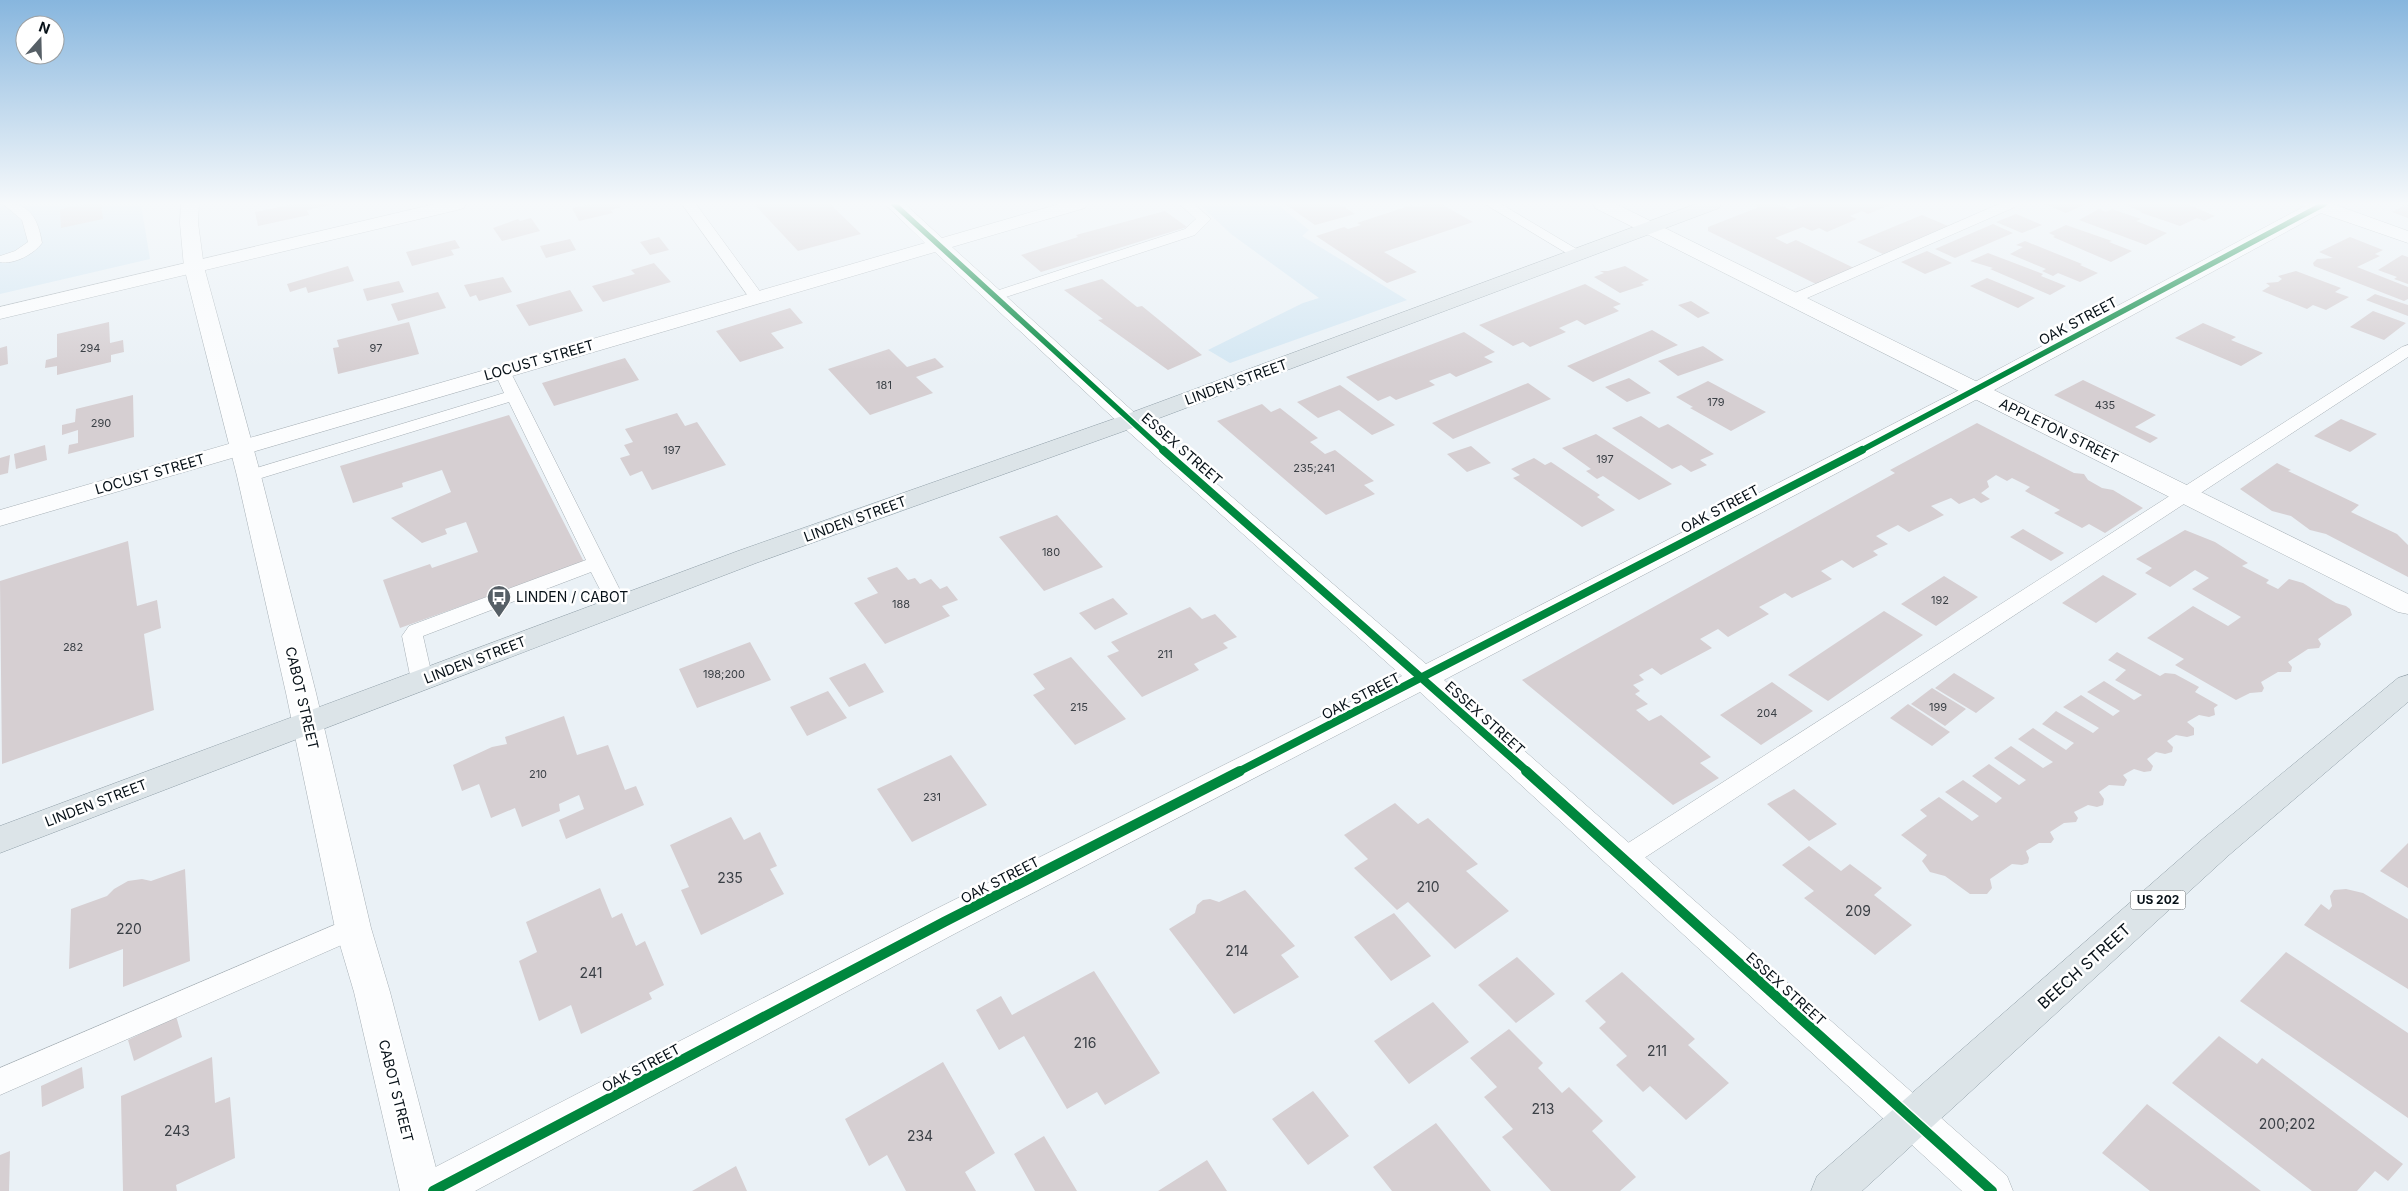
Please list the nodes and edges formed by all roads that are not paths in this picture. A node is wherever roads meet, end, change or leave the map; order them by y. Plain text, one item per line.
1 (193, 260) edge
2 (225, 260) edge
3 (729, 260) edge
4 (884, 260) edge
5 (955, 260) edge
6 (1106, 260) edge
7 (1563, 260) edge
8 (1714, 260) edge
9 (1883, 260) edge
10 (2217, 260) edge
11 (194, 267) junction
12 (994, 296) junction
13 (756, 297) junction
14 (1793, 299) junction
15 (0, 313) edge
16 (2408, 350) edge
17 (502, 371) junction
18 (1977, 390) junction
19 (514, 395) junction
20 (1130, 421) junction
21 (242, 447) junction
22 (249, 476) junction
23 (2186, 494) junction
24 (0, 518) edge
25 (597, 563) junction
26 (2408, 605) edge
27 (618, 606) junction
28 (1424, 678) junction
29 (422, 680) junction
30 (2408, 686) edge
31 (308, 723) junction
32 (0, 840) edge
33 (1623, 859) junction
34 (353, 928) junction
35 (0, 1082) edge
36 (1913, 1120) junction
37 (421, 1191) edge
38 (433, 1191) edge
39 (1832, 1191) edge
40 (1992, 1191) edge

1 - 11 street, CABOT STREET
2 - 11 street
3 - 13 lane
4 - 13 street, LOCUST STREET
5 - 12 street, ESSEX STREET
6 - 12 lane
7 - 20 main road, LINDEN STREET
8 - 14 street, APPLETON STREET
9 - 14 lane
10 - 18 street, OAK STREET
11 - 15 street
11 - 21 street, CABOT STREET
12 - 20 street, ESSEX STREET
13 - 17 street, LOCUST STREET
14 - 18 street, APPLETON STREET
16 - 23 lane
17 - 19 lane
17 - 21 street, LOCUST STREET
18 - 23 street, APPLETON STREET
18 - 28 street, OAK STREET
19 - 22 lane
19 - 25 lane
20 - 27 main road, LINDEN STREET
20 - 28 street, ESSEX STREET
21 - 22 street, CABOT STREET
21 - 24 street, LOCUST STREET
22 - 31 street, CABOT STREET
23 - 26 street, APPLETON STREET
23 - 33 lane
25 - 27 lane
25 - 29 lane
27 - 29 main road, LINDEN STREET
28 - 33 street, ESSEX STREET
28 - 38 street, OAK STREET
29 - 31 main road, LINDEN STREET
30 - 36 main road, BEECH STREET / US 202
31 - 32 main road, LINDEN STREET
31 - 34 street, CABOT STREET
33 - 36 street, ESSEX STREET
34 - 35 lane
34 - 37 street, CABOT STREET
36 - 39 main road, BEECH STREET / US 202
36 - 40 street, ESSEX STREET

